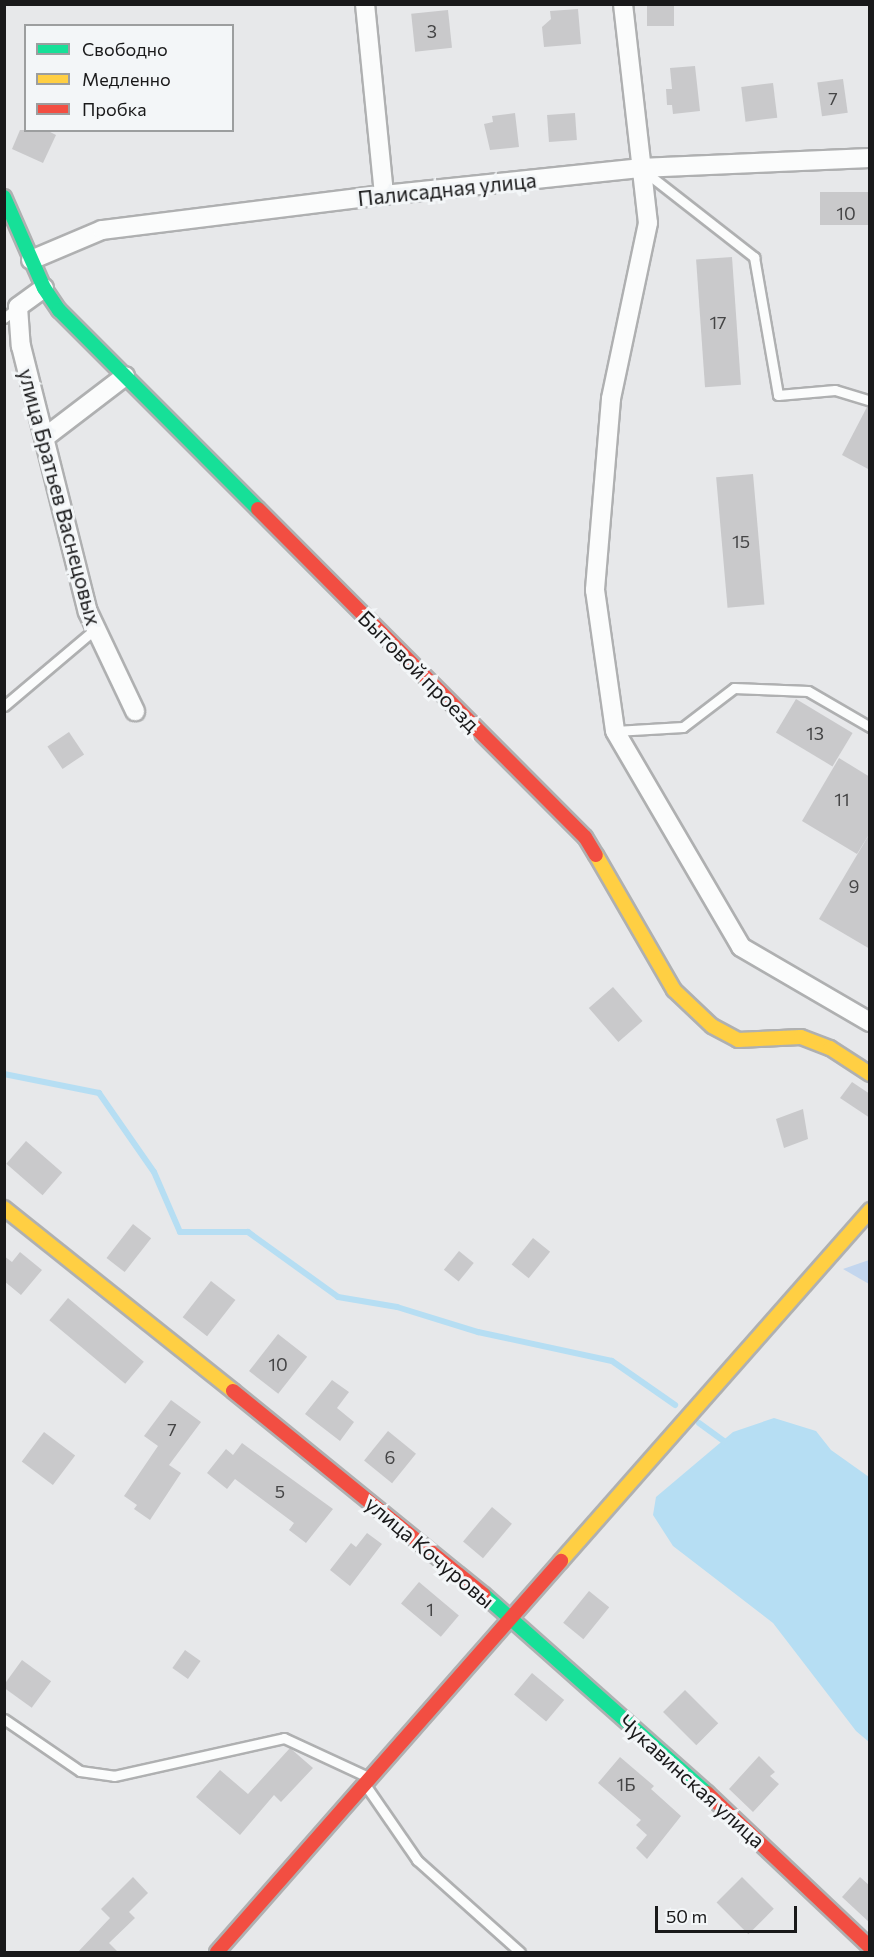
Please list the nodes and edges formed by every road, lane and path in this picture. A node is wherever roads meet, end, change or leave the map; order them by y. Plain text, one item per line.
1 (365, 4) edge
2 (623, 4) edge
3 (870, 158) edge
4 (640, 168) junction
5 (384, 195) junction
6 (4, 197) edge
7 (31, 260) junction
8 (44, 288) junction
9 (11, 312) edge
10 (125, 376) junction
11 (870, 401) edge
12 (44, 438) junction
13 (94, 630) junction
14 (4, 706) edge
15 (135, 711) dead end
16 (870, 727) edge
17 (615, 731) junction
18 (870, 1022) edge
19 (870, 1074) edge
20 (4, 1208) edge
21 (870, 1210) edge
22 (509, 1620) junction
23 (4, 1719) edge
24 (368, 1781) junction
25 (870, 1947) edge
26 (217, 1953) edge
27 (520, 1953) edge

1 - 5 street
2 - 4 street
3 - 4 street, Палисадная улица
4 - 5 street, Палисадная улица
4 - 11 lane
4 - 17 street
5 - 7 street, Палисадная улица
6 - 7 street, Бытовой проезд
7 - 8 street, Бытовой проезд
8 - 9 street, улица Братьев Васнецовых
8 - 10 street, Бытовой проезд
9 - 12 street, улица Братьев Васнецовых
10 - 12 street
10 - 19 street, Бытовой проезд
12 - 13 street, улица Братьев Васнецовых
13 - 14 lane
13 - 15 street, улица Братьев Васнецовых
16 - 17 lane
17 - 18 street
20 - 22 street, улица Кочуровы
21 - 22 street
22 - 24 street, улица Кочуровы
22 - 25 street, Чукавинская улица
23 - 24 lane
24 - 26 street, улица Кочуровы
24 - 27 lane

